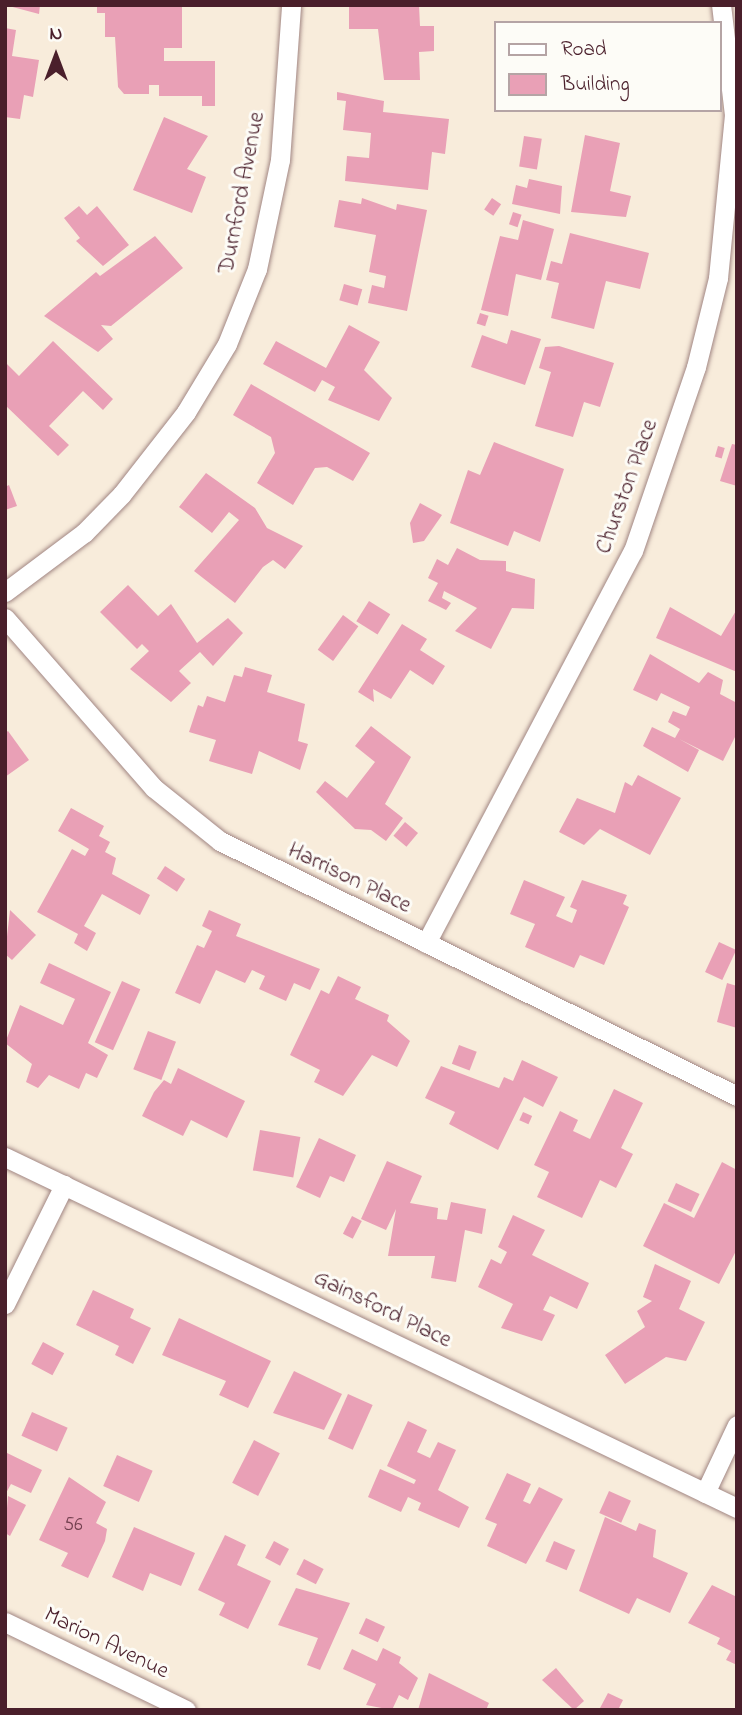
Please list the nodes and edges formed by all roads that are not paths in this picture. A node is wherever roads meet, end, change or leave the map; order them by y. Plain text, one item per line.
1 (290, 5) edge
2 (721, 5) edge
3 (5, 592) edge
4 (5, 618) edge
5 (426, 943) junction
6 (737, 1096) edge
7 (5, 1157) edge
8 (64, 1185) junction
9 (5, 1304) edge
10 (737, 1425) edge
11 (705, 1493) junction
12 (737, 1508) edge
13 (5, 1622) edge
14 (186, 1710) edge

1 - 3 street, Durnford Avenue
2 - 5 street, Churston Place
4 - 5 street, Harrison Place
5 - 6 street, Harrison Place
7 - 8 street, Gainsford Place
8 - 9 street
8 - 11 street, Gainsford Place
10 - 11 street
11 - 12 street, Gainsford Place
13 - 14 street, Marion Avenue

